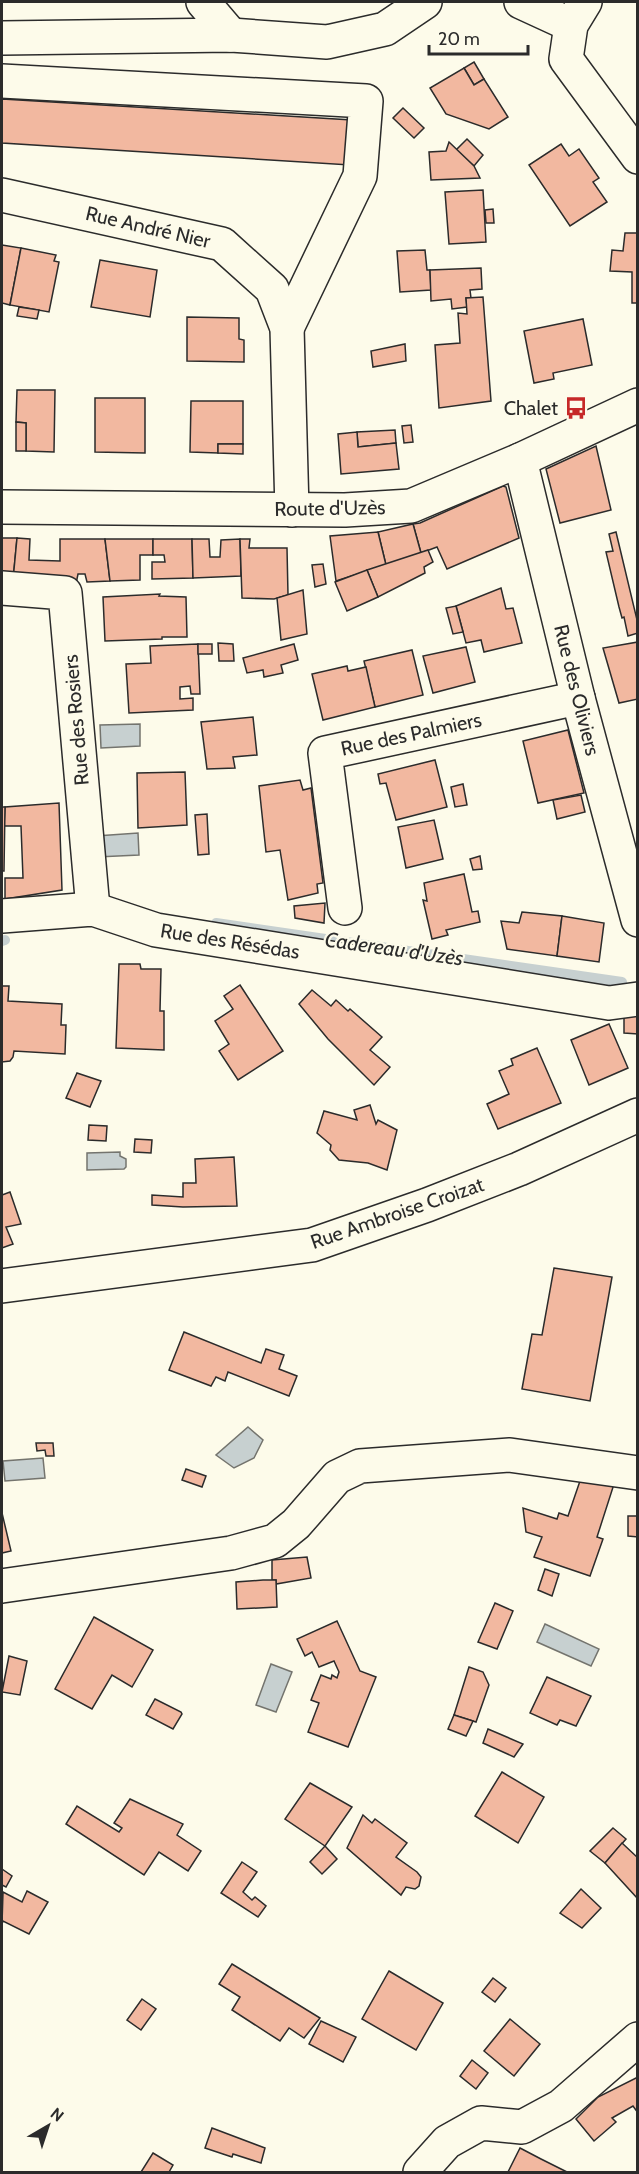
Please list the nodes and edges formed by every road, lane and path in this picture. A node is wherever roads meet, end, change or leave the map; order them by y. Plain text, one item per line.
1 (203, 2) edge
2 (425, 2) edge
3 (522, 2) edge
4 (578, 13) edge
5 (231, 35) junction
6 (2, 38) edge
7 (2, 81) edge
8 (638, 157) edge
9 (2, 195) edge
10 (287, 328) junction
11 (638, 405) edge
12 (520, 460) junction
13 (2, 507) edge
14 (292, 510) junction
15 (2, 588) edge
16 (578, 698) junction
17 (345, 908) dead end
18 (93, 909) junction
19 (2, 916) edge
20 (638, 920) edge
21 (638, 999) edge
22 (638, 1115) edge
23 (2, 1286) edge
24 (638, 1473) edge
25 (2, 1586) edge
26 (638, 2039) edge
27 (420, 2172) edge

1 - 5 street
2 - 5 street
3 - 4 street
4 - 8 street
5 - 6 street
7 - 10 street
9 - 10 street, Rue André Nier
10 - 14 street, Rue André Nier
11 - 12 street, Route d'Uzès
12 - 14 street, Route d'Uzès
12 - 16 street, Rue des Oliviers
13 - 14 street, Route d'Uzès
15 - 18 street, Rue des Rosiers
16 - 17 street, Rue des Palmiers
16 - 20 street, Rue des Oliviers
18 - 19 street, Rue des Résédas
18 - 21 street, Rue des Résédas
22 - 23 street, Rue Ambroise Croizat
24 - 25 street
26 - 27 street

